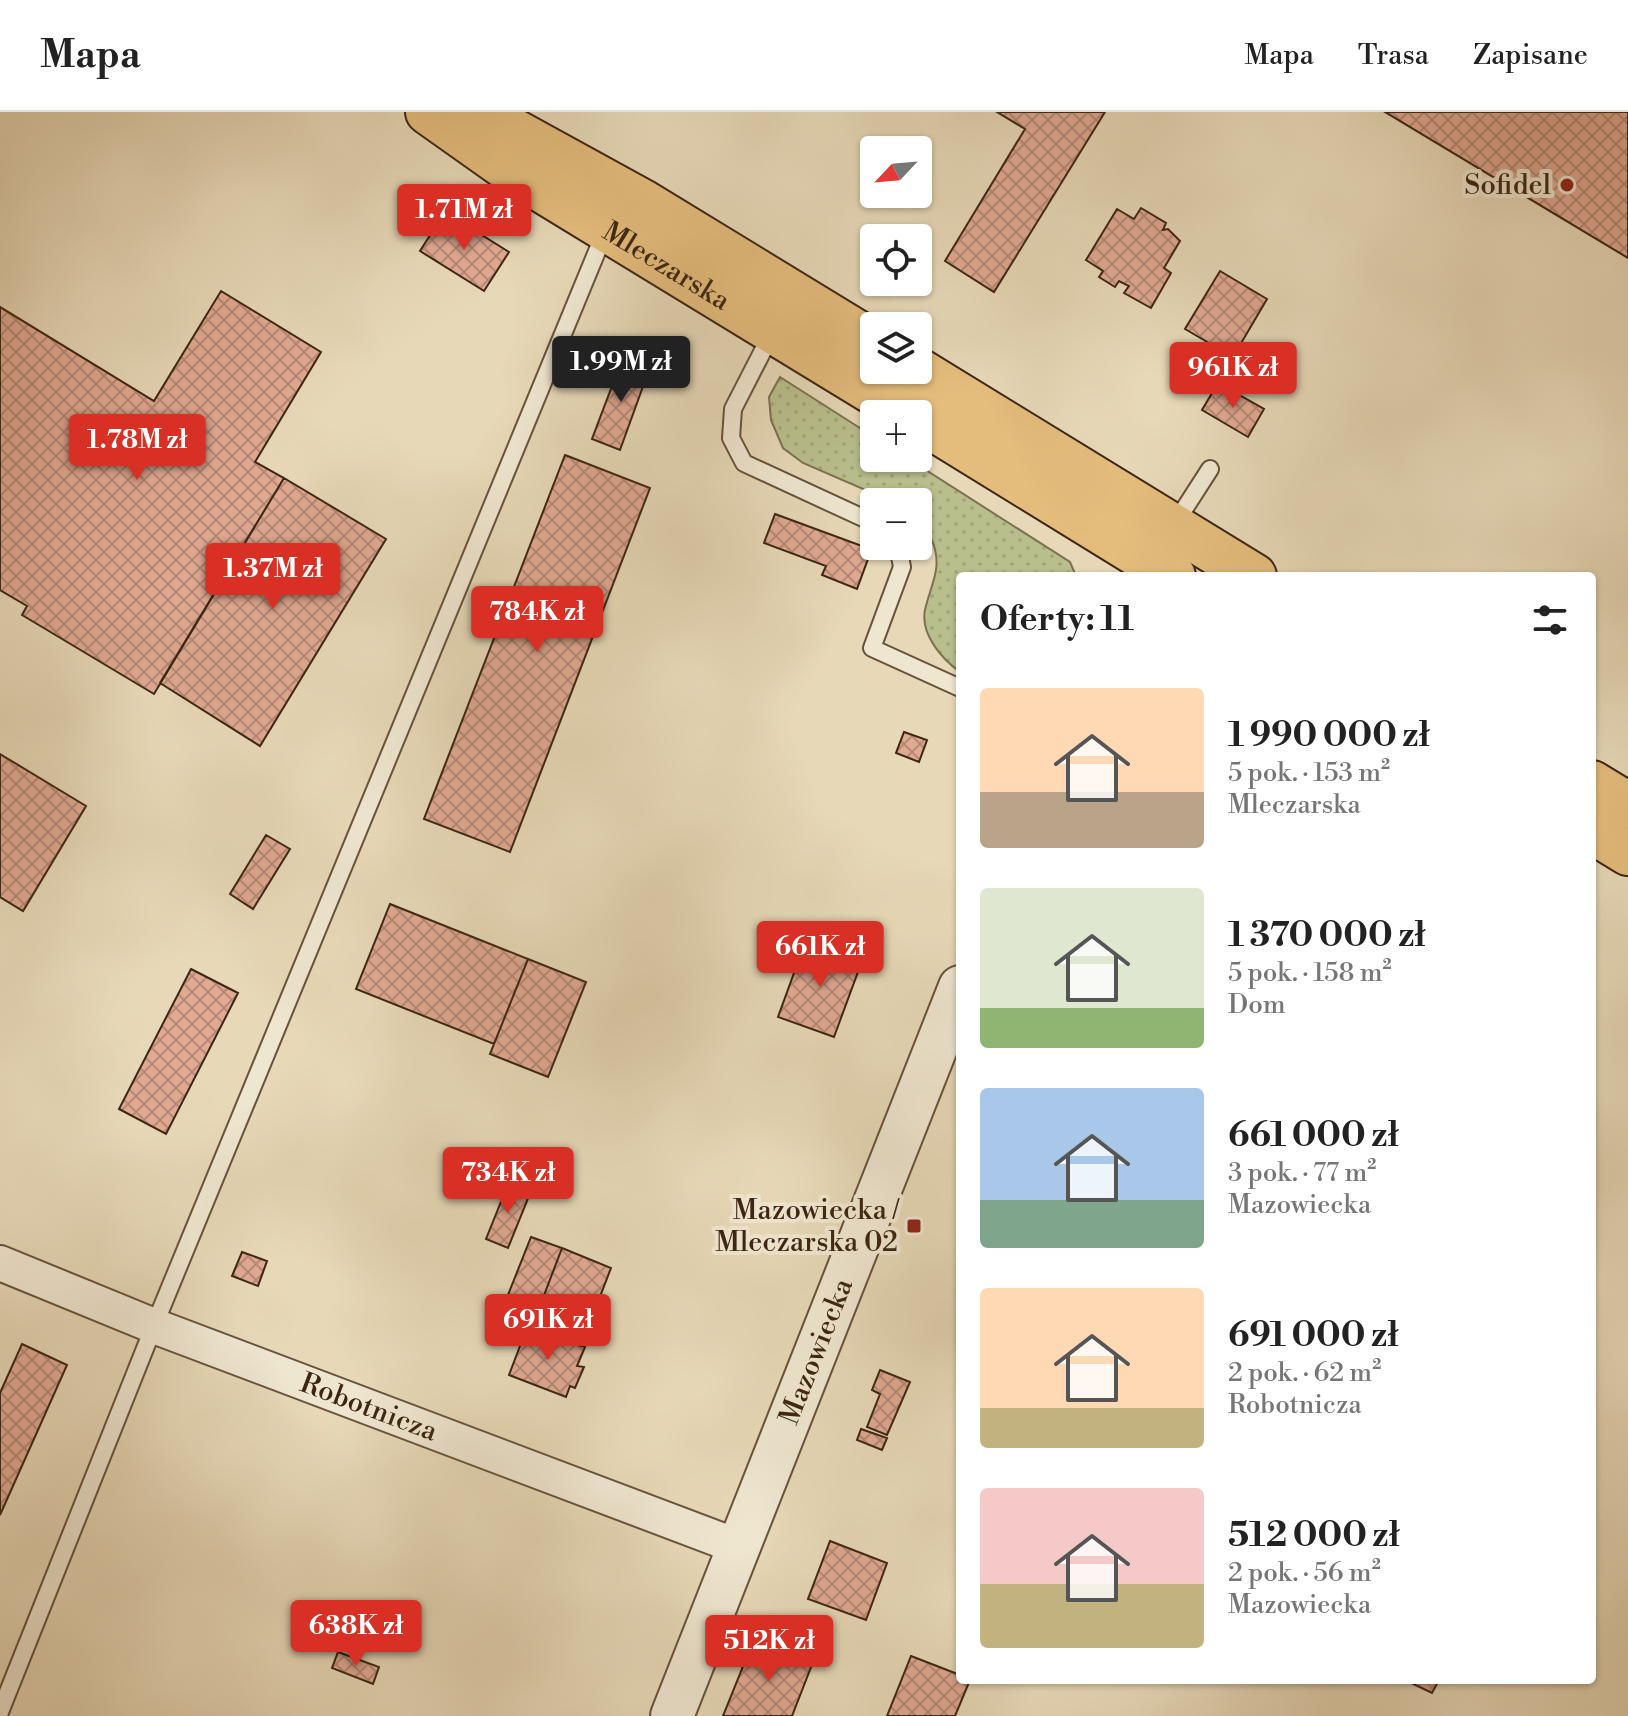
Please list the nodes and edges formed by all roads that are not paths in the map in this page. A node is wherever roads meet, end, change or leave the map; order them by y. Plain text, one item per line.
1 (428, 112) edge
2 (479, 112) edge
3 (606, 228) junction
4 (783, 312) junction
5 (860, 338) edge
6 (932, 381) edge
7 (892, 400) edge
8 (932, 427) edge
9 (1210, 469) dead end
10 (860, 517) edge
11 (901, 560) edge
12 (1161, 560) edge
13 (1231, 572) edge
14 (956, 686) edge
15 (1596, 785) edge
16 (1628, 805) edge
17 (1596, 833) edge
18 (1628, 853) edge
19 (956, 997) edge
20 (0, 1263) edge
21 (154, 1326) junction
22 (739, 1547) junction
23 (0, 1712) edge
24 (672, 1716) edge

1 - 3 main road, Mleczarska
2 - 4 main road, Mleczarska
3 - 4 main road, Mleczarska
3 - 21 lane
4 - 5 main road, Mleczarska
4 - 7 main road, Mleczarska
4 - 10 lane
6 - 12 main road
8 - 12 main road
9 - 12 lane
11 - 14 lane
12 - 13 main road
15 - 16 main road
17 - 18 main road
19 - 22 street, Mazowiecka
20 - 21 street, Robotnicza
21 - 22 street, Robotnicza
21 - 23 lane
22 - 24 street, Mazowiecka

